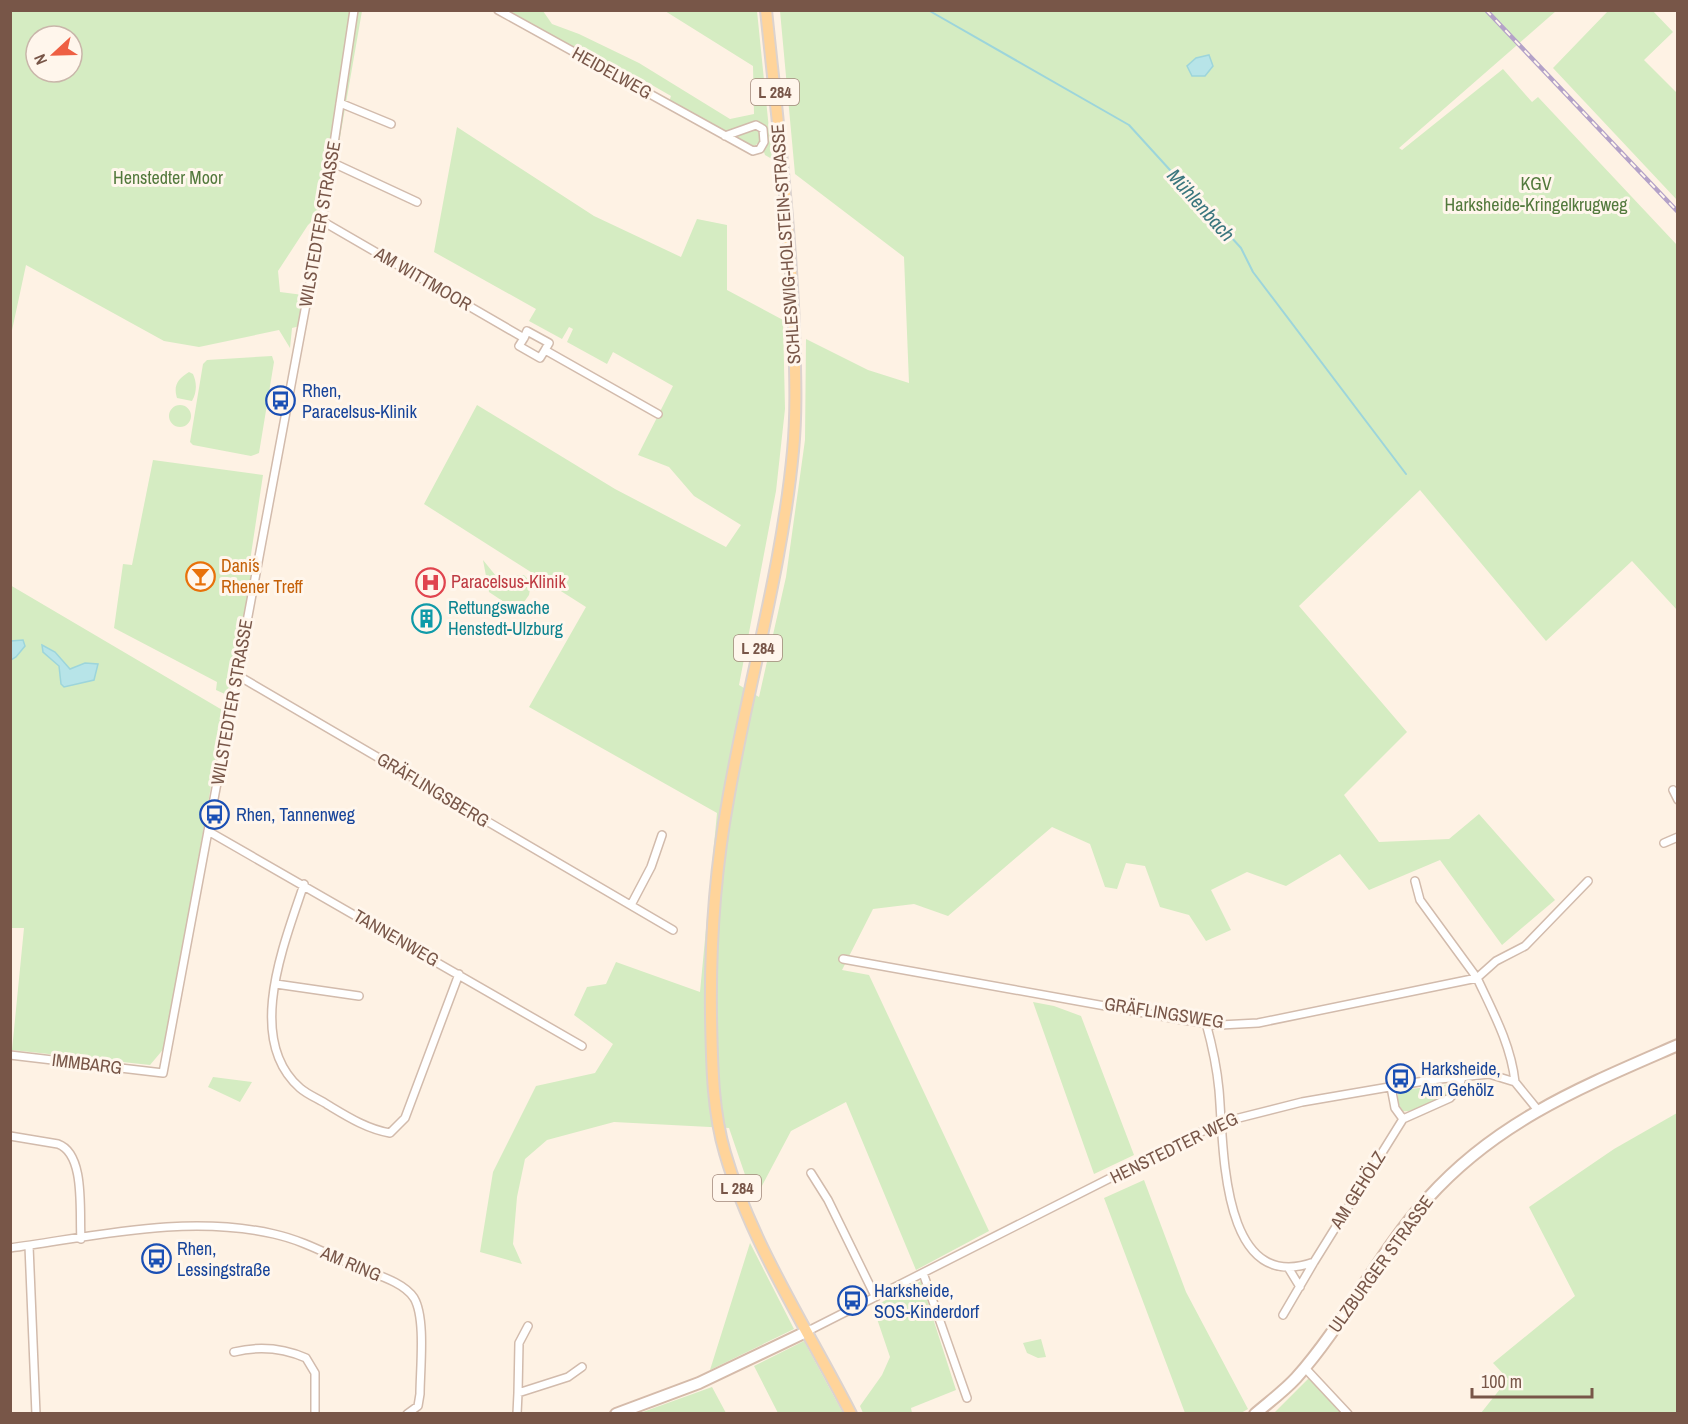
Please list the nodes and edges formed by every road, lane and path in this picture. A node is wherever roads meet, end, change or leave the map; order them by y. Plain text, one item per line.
1 (354, 10) edge
2 (498, 10) edge
3 (766, 10) edge
4 (340, 103) junction
5 (391, 124) dead end
6 (725, 136) junction
7 (331, 162) junction
8 (417, 202) dead end
9 (322, 221) junction
10 (524, 338) junction
11 (545, 350) junction
12 (658, 414) dead end
13 (237, 675) junction
14 (1673, 790) dead end
15 (1677, 800) edge
16 (208, 831) junction
17 (662, 835) dead end
18 (1677, 837) edge
19 (1664, 843) dead end
20 (1415, 881) dead end
21 (1588, 881) dead end
22 (304, 884) junction
23 (631, 905) junction
24 (673, 930) dead end
25 (843, 958) dead end
26 (459, 974) junction
27 (1476, 978) junction
28 (276, 984) junction
29 (359, 996) dead end
30 (1206, 1023) junction
31 (1677, 1044) edge
32 (582, 1046) dead end
33 (10, 1054) edge
34 (164, 1073) joint
35 (1462, 1077) junction
36 (1515, 1082) junction
37 (1391, 1087) junction
38 (1537, 1109) junction
39 (1403, 1119) junction
40 (1219, 1123) junction
41 (10, 1136) edge
42 (811, 1173) dead end
43 (81, 1239) junction
44 (28, 1246) junction
45 (10, 1248) edge
46 (1314, 1262) junction
47 (1289, 1269) junction
48 (923, 1273) junction
49 (1300, 1287) junction
50 (875, 1296) junction
51 (1283, 1315) dead end
52 (528, 1326) dead end
53 (808, 1331) junction
54 (234, 1352) dead end
55 (582, 1366) dead end
56 (1305, 1368) junction
57 (518, 1394) junction
58 (967, 1398) dead end
59 (36, 1413) edge
60 (315, 1413) edge
61 (407, 1413) edge
62 (517, 1413) edge
63 (616, 1413) edge
64 (851, 1413) edge
65 (1255, 1413) edge
66 (1348, 1413) edge

1 - 4 street, WILSTEDTER STRASSE
2 - 6 street, HEIDELWEG
3 - 53 main road, SCHLESWIG-HOLSTEIN-STRASSE / L 284
4 - 5 street
4 - 7 street, WILSTEDTER STRASSE
6 - 6 street, HEIDELWEG
7 - 8 street
7 - 9 street, WILSTEDTER STRASSE
9 - 10 street, AM WITTMOOR
9 - 13 street, WILSTEDTER STRASSE
10 - 11 street, AM WITTMOOR
10 - 11 street, AM WITTMOOR
11 - 12 street, AM WITTMOOR
13 - 16 street, WILSTEDTER STRASSE
13 - 23 street, GRÄFLINGSBERG
14 - 15 street
16 - 22 street, TANNENWEG
16 - 34 street, WILSTEDTER STRASSE
17 - 23 street
18 - 19 street
20 - 27 street
21 - 27 street
22 - 26 street, TANNENWEG
22 - 28 street
23 - 24 street, GRÄFLINGSBERG
25 - 30 street, GRÄFLINGSWEG
26 - 28 street
26 - 32 street, TANNENWEG
27 - 30 street, GRÄFLINGSWEG
27 - 36 street
28 - 29 street
30 - 40 street
31 - 38 main road, ULZBURGER STRASSE
33 - 34 street, IMMBARG
35 - 36 street, HENSTEDTER WEG
35 - 37 street, HENSTEDTER WEG
35 - 39 street
36 - 38 street
37 - 39 street
37 - 40 street, HENSTEDTER WEG
38 - 56 main road, ULZBURGER STRASSE
39 - 46 street, AM GEHÖLZ
40 - 47 street
40 - 48 street, HENSTEDTER WEG
41 - 43 street
42 - 50 street
43 - 44 street
43 - 61 street, AM RING
44 - 45 street
44 - 59 street
46 - 47 street
46 - 49 street, AM GEHÖLZ
47 - 49 street
48 - 50 street, HENSTEDTER WEG
48 - 58 street
49 - 51 street, AM GEHÖLZ
50 - 53 street, HENSTEDTER WEG
52 - 57 street
53 - 63 main road
53 - 64 main road, SCHLESWIG-HOLSTEIN-STRASSE / L 284
54 - 60 street
55 - 57 street
56 - 65 main road, ULZBURGER STRASSE
56 - 66 street
57 - 62 street

